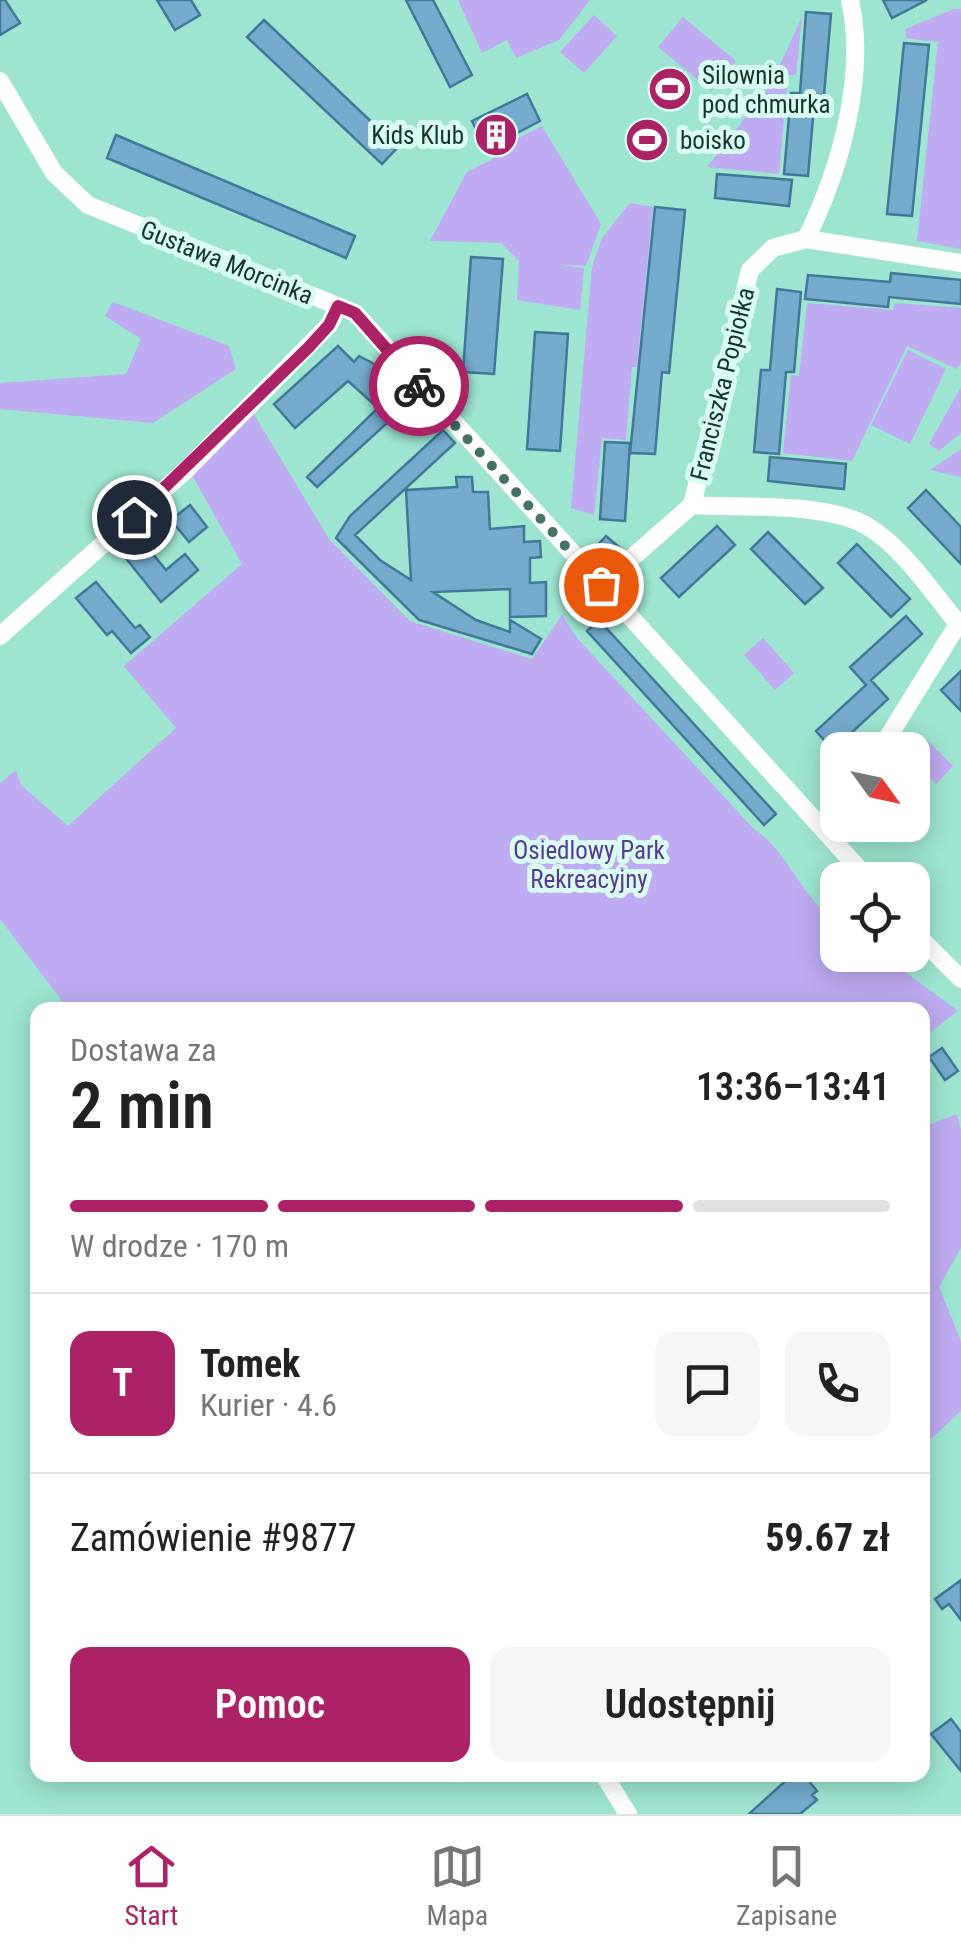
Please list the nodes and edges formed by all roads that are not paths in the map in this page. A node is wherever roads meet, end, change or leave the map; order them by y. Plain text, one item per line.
1 (850, 0) edge
2 (0, 81) edge
3 (806, 239) junction
4 (961, 263) edge
5 (338, 306) junction
6 (692, 504) junction
7 (601, 585) junction
8 (960, 626) edge
9 (0, 636) edge
10 (892, 732) edge
11 (820, 812) edge
12 (930, 948) edge
13 (961, 979) edge
14 (608, 1782) edge
15 (628, 1814) edge

1 - 3 street
2 - 5 street, Gustawa Morcinka
3 - 4 street
3 - 6 street, Franciszka Popiołka
5 - 7 street, Gustawa Morcinka
5 - 9 street
6 - 7 street
6 - 8 street
7 - 11 street, Gustawa Morcinka
8 - 10 street
12 - 13 street
14 - 15 street

